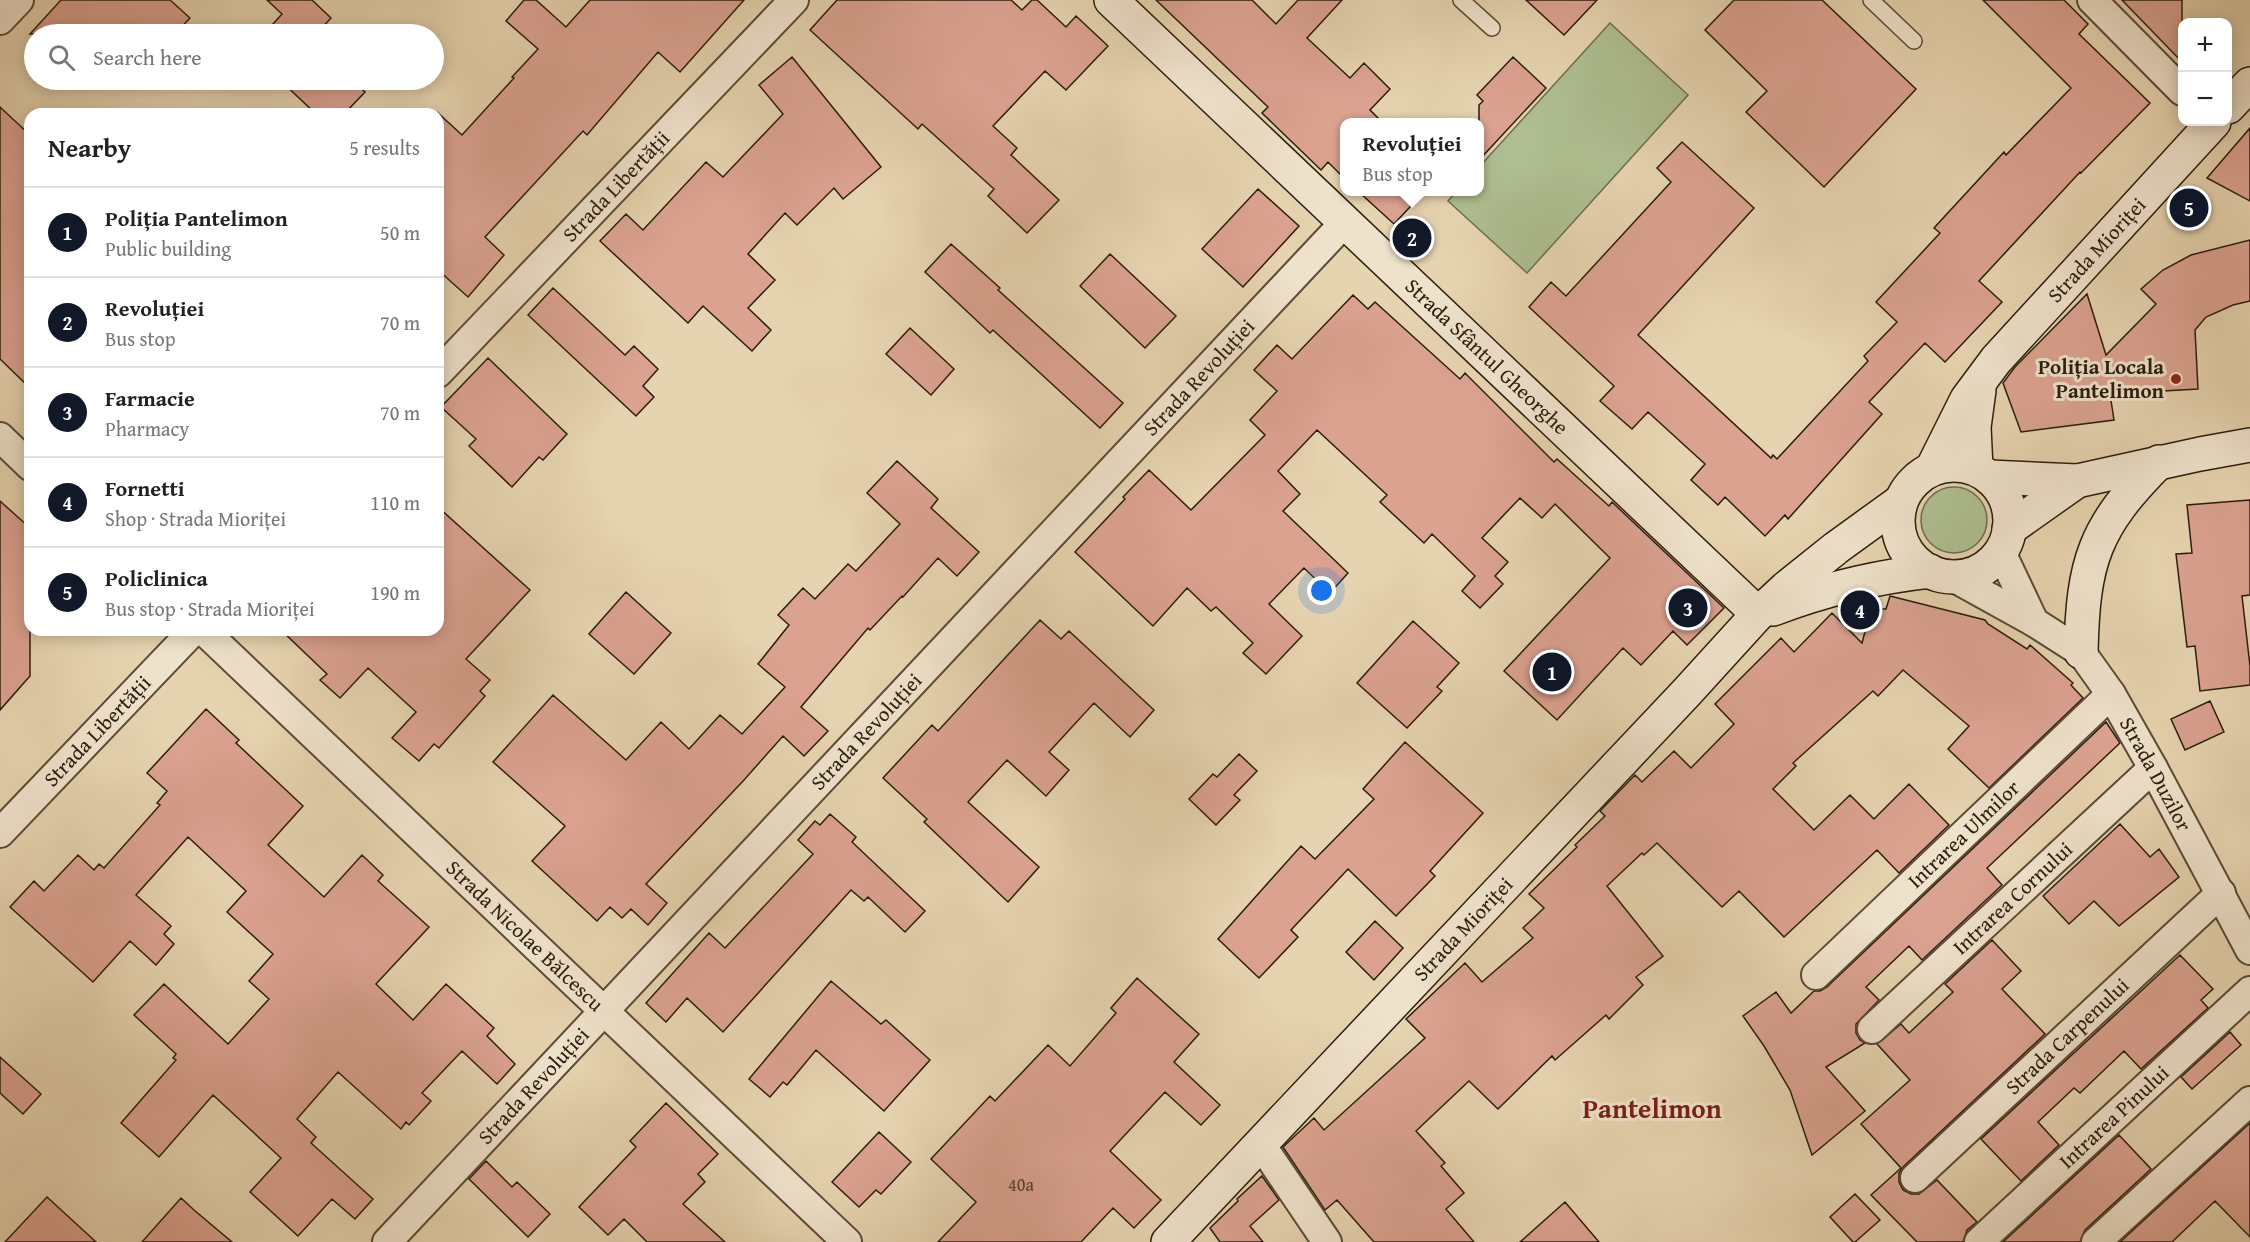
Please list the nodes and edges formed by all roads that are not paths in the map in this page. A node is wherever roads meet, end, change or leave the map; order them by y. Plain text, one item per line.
1 (19, 0) edge
2 (794, 0) edge
3 (1111, 0) edge
4 (1461, 0) edge
5 (1871, 0) edge
6 (2092, 0) edge
7 (0, 20) edge
8 (1492, 28) dead end
9 (1914, 41) dead end
10 (2250, 84) edge
11 (2178, 87) edge
12 (2232, 103) edge
13 (2210, 126) edge
14 (1345, 222) junction
15 (444, 368) edge
16 (1980, 379) junction
17 (0, 437) edge
18 (2250, 445) edge
19 (24, 460) edge
20 (2159, 462) junction
21 (1932, 469) junction
22 (1983, 473) junction
23 (2077, 481) junction
24 (1901, 501) junction
25 (2005, 540) junction
26 (1940, 574) junction
27 (1758, 615) junction
28 (2034, 622) junction
29 (188, 636) edge
30 (209, 636) edge
31 (2081, 651) junction
32 (2111, 694) junction
33 (2153, 768) junction
34 (0, 833) edge
35 (2221, 893) junction
36 (2250, 950) edge
37 (1816, 975) dead end
38 (2250, 991) edge
39 (605, 1011) junction
40 (1872, 1029) dead end
41 (2250, 1101) edge
42 (1260, 1143) junction
43 (1915, 1178) dead end
44 (387, 1242) edge
45 (847, 1242) edge
46 (1168, 1242) edge
47 (1327, 1242) edge
48 (1979, 1242) edge
49 (2096, 1242) edge

1 - 7 street
2 - 15 street, Strada Libertății
3 - 14 street, Strada Sfântul Gheorghe
4 - 8 lane
5 - 9 lane
6 - 11 street
10 - 12 street, Strada Mioriței
13 - 16 street, Strada Mioriței
14 - 27 street, Strada Sfântul Gheorghe
14 - 39 street, Strada Revoluției
16 - 21 street, Strada Mioriței
16 - 22 street
17 - 19 street
18 - 20 street
20 - 23 street
20 - 31 street
21 - 22 street
21 - 24 street
22 - 23 street
22 - 25 street
23 - 25 street
24 - 26 street
24 - 27 street, Strada Mioriței
25 - 26 street
25 - 28 street
26 - 27 street, Strada Mioriței
26 - 28 street, Strada Duzilor
27 - 42 street, Strada Mioriței
28 - 31 street, Strada Duzilor
29 - 34 street, Strada Libertății
30 - 39 street, Strada Nicolae Bălcescu
31 - 32 street, Strada Duzilor
32 - 33 street, Strada Duzilor
32 - 37 street, Intrarea Ulmilor
33 - 35 street, Strada Duzilor
33 - 40 street, Intrarea Cornului
35 - 36 street, Strada Duzilor
35 - 43 street, Strada Carpenului
38 - 48 street, Intrarea Pinului
39 - 44 street, Strada Revoluției
39 - 45 street, Strada Nicolae Bălcescu
41 - 49 street
42 - 46 street, Strada Mioriței
42 - 47 street

